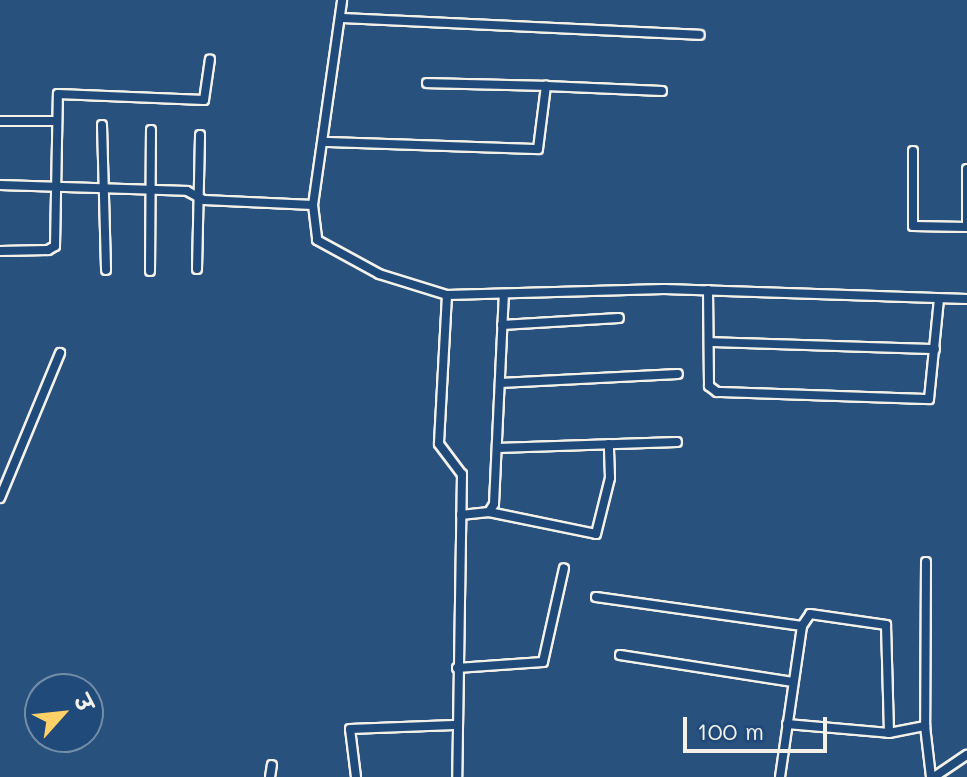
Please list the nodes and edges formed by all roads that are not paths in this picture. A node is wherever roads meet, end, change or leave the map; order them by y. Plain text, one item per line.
1 (342, 0) edge
2 (341, 18) junction
3 (700, 35) dead end
4 (210, 59) dead end
5 (427, 83) dead end
6 (546, 86) junction
7 (662, 91) dead end
8 (0, 121) edge
9 (56, 121) junction
10 (102, 125) dead end
11 (151, 130) dead end
12 (200, 135) dead end
13 (325, 142) junction
14 (913, 151) dead end
15 (967, 169) edge
16 (0, 185) edge
17 (55, 186) junction
18 (103, 187) junction
19 (150, 189) junction
20 (200, 198) junction
21 (313, 205) junction
22 (967, 227) edge
23 (0, 251) edge
24 (197, 269) dead end
25 (106, 270) dead end
26 (150, 271) dead end
27 (708, 290) junction
28 (504, 294) junction
29 (447, 295) junction
30 (939, 299) junction
31 (967, 299) edge
32 (619, 318) dead end
33 (502, 325) junction
34 (709, 342) junction
35 (935, 349) junction
36 (60, 353) dead end
37 (678, 374) dead end
38 (500, 383) junction
39 (677, 442) dead end
40 (609, 444) junction
41 (497, 448) junction
42 (0, 498) edge
43 (489, 512) junction
44 (461, 515) junction
45 (926, 562) dead end
46 (564, 568) dead end
47 (596, 597) dead end
48 (802, 626) junction
49 (620, 655) dead end
50 (457, 668) junction
51 (793, 682) junction
52 (787, 724) junction
53 (454, 725) junction
54 (925, 726) junction
55 (889, 733) junction
56 (967, 755) edge
57 (272, 765) dead end
58 (270, 777) edge
59 (356, 777) edge
60 (457, 777) edge
61 (780, 777) edge
62 (932, 777) edge

1 - 2 street
2 - 3 street
2 - 13 street
4 - 9 street
5 - 6 street
6 - 7 street
6 - 13 street
8 - 9 street
9 - 17 street
10 - 18 street
11 - 19 street
12 - 20 street
13 - 21 street
14 - 22 street
15 - 22 street
16 - 17 street
17 - 18 street
17 - 23 street
18 - 19 street
18 - 25 street
19 - 20 street
19 - 26 street
20 - 21 street
20 - 24 street
21 - 29 street
27 - 28 street
27 - 30 street
27 - 34 street
28 - 29 street
28 - 33 street
29 - 44 street
30 - 31 street
30 - 35 street
32 - 33 street
33 - 38 street
34 - 35 street
34 - 35 street
36 - 42 street
37 - 38 street
38 - 41 street
39 - 40 street
40 - 41 street
40 - 43 street
41 - 43 street
43 - 44 street
44 - 50 street
45 - 54 street
46 - 50 street
47 - 48 street
48 - 51 street
48 - 55 street
49 - 51 street
50 - 53 street
51 - 52 street
52 - 55 street
52 - 61 street
53 - 59 street
53 - 60 street
54 - 55 street
54 - 62 street
56 - 62 street
57 - 58 street

